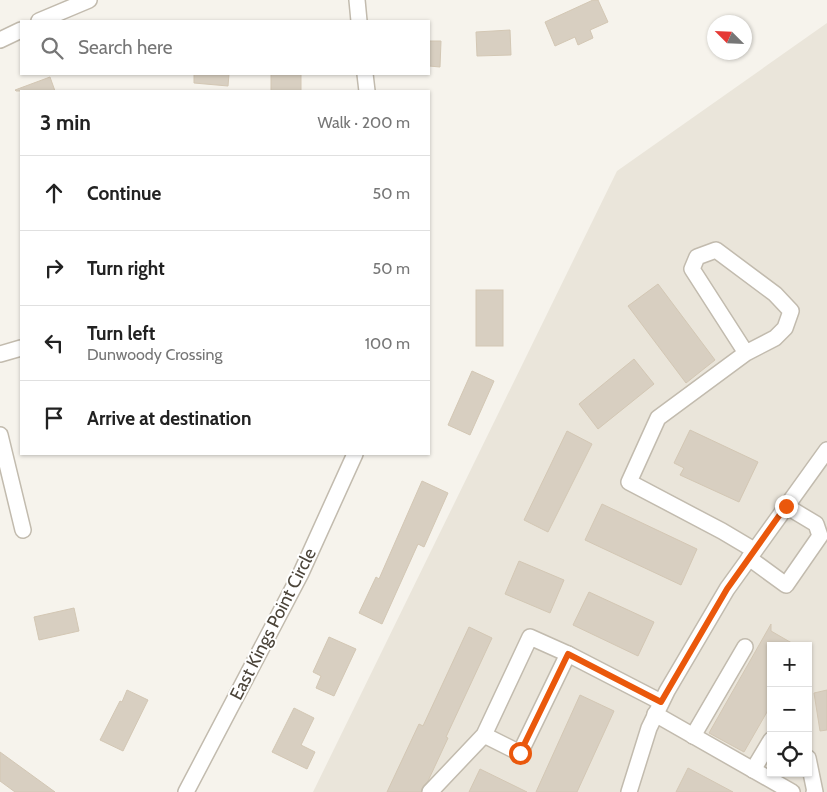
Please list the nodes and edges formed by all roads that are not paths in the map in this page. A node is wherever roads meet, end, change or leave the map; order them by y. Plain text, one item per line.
1 (89, 0) edge
2 (357, 0) edge
3 (42, 20) edge
4 (359, 20) edge
5 (20, 30) edge
6 (0, 40) edge
7 (365, 75) edge
8 (366, 90) edge
9 (20, 348) edge
10 (746, 353) junction
11 (0, 354) edge
12 (0, 435) edge
13 (827, 450) edge
14 (355, 455) edge
15 (786, 506) junction
16 (23, 530) dead end
17 (752, 554) junction
18 (745, 647) dead end
19 (568, 654) junction
20 (658, 708) junction
21 (484, 734) junction
22 (693, 736) junction
23 (767, 747) edge
24 (753, 770) junction
25 (812, 777) edge
26 (186, 792) edge
27 (430, 792) edge
28 (629, 792) edge
29 (792, 792) edge
30 (814, 792) edge

1 - 3 street
2 - 4 street
5 - 6 street
7 - 8 street
9 - 11 street
10 - 10 street
10 - 17 street
12 - 16 street
13 - 15 street
14 - 26 street, East Kings Point Circle
15 - 17 street
15 - 17 street
17 - 20 street
18 - 22 street
19 - 20 street
19 - 21 street
19 - 21 street
20 - 22 street
20 - 28 street
21 - 27 street
22 - 24 street
23 - 24 street
24 - 29 street
25 - 30 street

